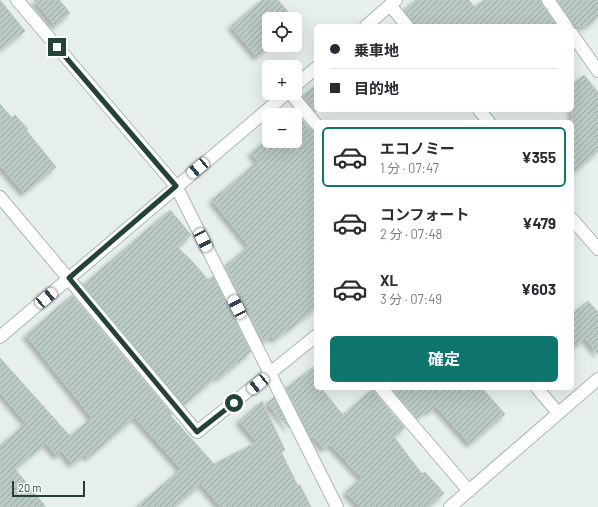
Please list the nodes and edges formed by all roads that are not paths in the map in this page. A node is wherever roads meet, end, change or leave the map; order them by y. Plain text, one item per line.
1 (17, 0) edge
2 (548, 0) edge
3 (393, 3) edge
4 (368, 24) edge
5 (406, 24) edge
6 (565, 24) edge
7 (574, 37) edge
8 (314, 70) edge
9 (598, 71) edge
10 (302, 80) edge
11 (279, 100) edge
12 (296, 100) edge
13 (481, 112) edge
14 (487, 120) edge
15 (314, 122) edge
16 (176, 186) junction
17 (0, 197) edge
18 (574, 221) edge
19 (598, 250) edge
20 (69, 278) junction
21 (0, 337) edge
22 (314, 338) edge
23 (270, 374) junction
24 (598, 379) edge
25 (383, 390) edge
26 (539, 390) edge
27 (558, 413) junction
28 (469, 491) junction
29 (337, 507) edge
30 (450, 507) edge

1 - 16 street
2 - 6 street
3 - 4 street
3 - 5 street
7 - 9 street
8 - 10 street
11 - 16 street
12 - 15 street
13 - 14 street
16 - 20 street
16 - 23 street
17 - 20 street
18 - 19 street
20 - 21 street
20 - 23 street
22 - 23 street
23 - 29 street
24 - 27 street
25 - 28 street
26 - 27 street
27 - 28 street
28 - 30 street

